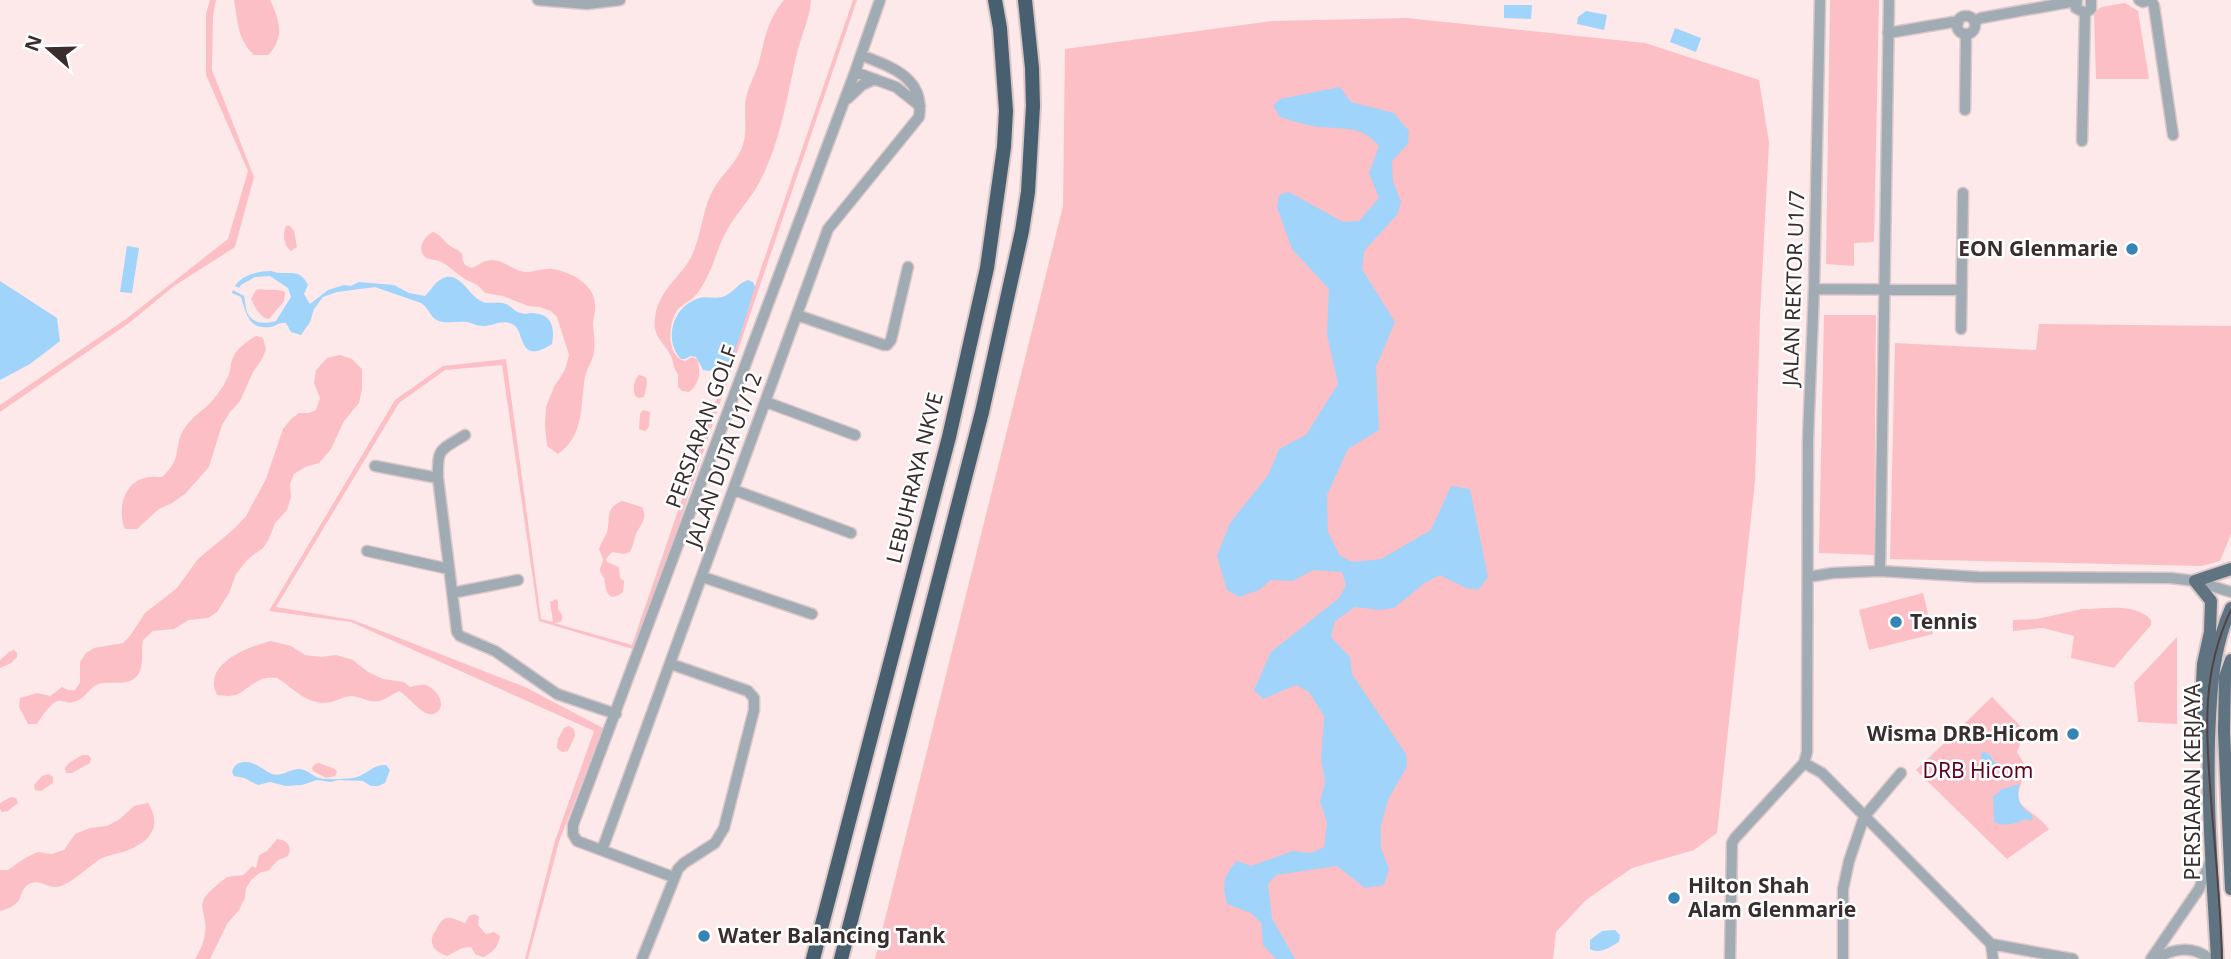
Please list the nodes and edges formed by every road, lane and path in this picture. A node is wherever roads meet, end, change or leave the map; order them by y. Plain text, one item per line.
1 (538, 0) edge
2 (880, 0) edge
3 (995, 0) edge
4 (1025, 0) edge
5 (1820, 0) edge
6 (1889, 0) edge
7 (2093, 0) edge
8 (2139, 0) edge
9 (2150, 0) edge
10 (620, 1) edge
11 (2076, 1) edge
12 (876, 13) junction
13 (2085, 13) junction
14 (1975, 21) junction
15 (1958, 23) junction
16 (1888, 33) junction
17 (1966, 34) junction
18 (861, 55) junction
19 (879, 62) junction
20 (855, 72) junction
21 (902, 74) junction
22 (875, 79) junction
23 (895, 87) junction
24 (842, 106) junction
25 (920, 107) junction
26 (1965, 110) dead end
27 (2173, 135) dead end
28 (2082, 141) dead end
29 (1963, 194) dead end
30 (908, 267) dead end
31 (1814, 289) junction
32 (1884, 289) junction
33 (1961, 290) junction
34 (797, 315) junction
35 (1961, 329) dead end
36 (766, 402) junction
37 (465, 435) dead end
38 (855, 435) dead end
39 (375, 466) dead end
40 (438, 478) junction
41 (734, 490) junction
42 (851, 533) dead end
43 (367, 551) dead end
44 (449, 569) junction
45 (2231, 569) edge
46 (1880, 571) junction
47 (703, 576) junction
48 (1808, 577) junction
49 (518, 580) dead end
50 (2195, 581) junction
51 (2231, 592) edge
52 (452, 593) junction
53 (2231, 608) edge
54 (812, 614) dead end
55 (2231, 660) edge
56 (671, 664) junction
57 (616, 714) junction
58 (1804, 762) junction
59 (1901, 773) dead end
60 (2208, 774) junction
61 (1864, 817) junction
62 (2211, 845) junction
63 (602, 850) junction
64 (673, 877) junction
65 (2231, 889) edge
66 (1991, 944) junction
67 (642, 959) edge
68 (813, 959) edge
69 (841, 959) edge
70 (1730, 959) edge
71 (1843, 959) edge
72 (1993, 959) edge
73 (2073, 959) edge
74 (2153, 959) edge
75 (2210, 959) edge
76 (2217, 959) edge

1 - 10 street
2 - 12 street, PERSIARAN GOLF
3 - 68 highway, LEBUHRAYA NKVE
4 - 69 highway
5 - 31 street, JALAN REKTOR U1/7
6 - 16 street
7 - 13 street
8 - 9 street
9 - 27 street
11 - 13 street
11 - 14 street
12 - 18 street, PERSIARAN GOLF
12 - 19 street
13 - 28 street
14 - 15 street
14 - 17 street
15 - 16 street
15 - 17 street
16 - 32 street
17 - 26 street
18 - 19 street
18 - 20 street, PERSIARAN GOLF
19 - 21 street
20 - 22 street
20 - 24 street, PERSIARAN GOLF
21 - 23 street
21 - 25 street
22 - 23 street
22 - 24 street
23 - 25 street
24 - 57 street, PERSIARAN GOLF
25 - 34 street, JALAN DUTA U1/12
29 - 33 street
30 - 34 street
31 - 32 street
31 - 48 street, JALAN REKTOR U1/7
32 - 33 street
32 - 46 street
33 - 35 street
34 - 36 street, JALAN DUTA U1/12
36 - 38 street
36 - 41 street, JALAN DUTA U1/12
37 - 40 street
39 - 40 street
40 - 44 street
41 - 42 street
41 - 47 street, JALAN DUTA U1/12
43 - 44 street
44 - 52 street
45 - 50 main road
46 - 48 street
46 - 50 street
47 - 54 street
47 - 56 street, JALAN DUTA U1/12
48 - 58 street, JALAN REKTOR U1/7
49 - 52 street
50 - 51 street
50 - 60 main road
52 - 57 street
53 - 60 main road, PERSIARAN KERJAYA
55 - 65 main road, PERSIARAN KERJAYA
56 - 63 street, JALAN DUTA U1/12
56 - 64 street
57 - 63 street, PERSIARAN GOLF
58 - 61 street
58 - 70 street
59 - 61 street
60 - 62 main road, PERSIARAN KERJAYA
61 - 66 street
61 - 71 street
62 - 74 street
62 - 76 main road, PERSIARAN KERJAYA
63 - 64 street
64 - 67 street
66 - 72 street
66 - 73 street
74 - 75 street

